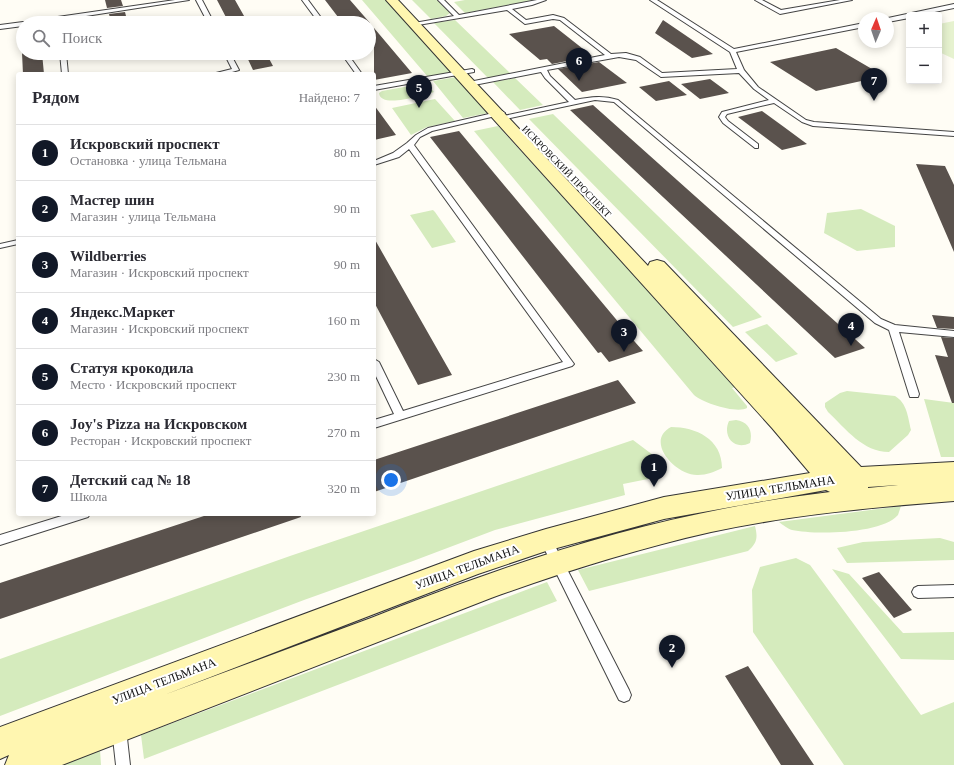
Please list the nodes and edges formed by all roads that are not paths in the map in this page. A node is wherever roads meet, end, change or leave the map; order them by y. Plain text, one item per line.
1 (186, 0) edge
2 (199, 0) edge
3 (305, 0) edge
4 (392, 0) edge
5 (404, 0) edge
6 (441, 0) edge
7 (543, 0) edge
8 (653, 0) edge
9 (758, 0) edge
10 (849, 0) edge
11 (954, 6) edge
12 (508, 8) junction
13 (926, 12) edge
14 (88, 16) edge
15 (207, 16) edge
16 (317, 16) edge
17 (458, 17) junction
18 (906, 17) edge
19 (894, 19) edge
20 (420, 24) junction
21 (16, 25) edge
22 (858, 26) edge
23 (0, 27) edge
24 (733, 51) junction
25 (610, 56) junction
26 (63, 60) edge
27 (231, 60) edge
28 (349, 60) edge
29 (543, 70) junction
30 (741, 71) junction
31 (65, 72) edge
32 (226, 72) edge
33 (358, 72) edge
34 (471, 78) junction
35 (376, 88) edge
36 (774, 101) junction
37 (574, 102) junction
38 (505, 115) junction
39 (954, 134) edge
40 (410, 145) junction
41 (755, 146) dead end
42 (376, 162) edge
43 (16, 242) edge
44 (0, 246) edge
45 (893, 328) junction
46 (954, 334) edge
47 (376, 366) edge
48 (914, 394) dead end
49 (400, 416) junction
50 (376, 423) edge
51 (954, 472) edge
52 (848, 485) junction
53 (954, 491) edge
54 (78, 516) edge
55 (0, 540) edge
56 (551, 551) junction
57 (954, 591) edge
58 (918, 592) dead end
59 (624, 695) dead end
60 (115, 699) junction
61 (118, 728) junction
62 (0, 743) edge
63 (21, 765) edge
64 (123, 765) edge

1 - 14 lane
2 - 15 lane
3 - 16 lane
4 - 20 street, ИСКРОВСКИЙ ПРОСПЕКТ
5 - 20 street, ИСКРОВСКИЙ ПРОСПЕКТ
6 - 17 lane
7 - 12 lane
8 - 24 lane
9 - 10 lane
11 - 13 lane
12 - 17 lane
12 - 25 lane
17 - 20 lane
18 - 19 lane
20 - 34 street, ИСКРОВСКИЙ ПРОСПЕКТ
21 - 23 lane
22 - 24 lane
24 - 30 lane
25 - 29 lane
25 - 30 lane
26 - 31 lane
27 - 32 lane
28 - 33 lane
29 - 34 lane
29 - 37 lane
30 - 36 lane
34 - 35 lane
34 - 38 street, ИСКРОВСКИЙ ПРОСПЕКТ
36 - 39 lane
36 - 41 lane
37 - 38 lane
37 - 45 lane
38 - 40 lane
38 - 52 street, ИСКРОВСКИЙ ПРОСПЕКТ
40 - 42 lane
40 - 49 lane
43 - 44 lane
45 - 46 lane
45 - 48 lane
47 - 49 lane
49 - 50 lane
51 - 52 street, УЛИЦА ТЕЛЬМАНА
52 - 53 street, УЛИЦА ТЕЛЬМАНА
52 - 56 street, УЛИЦА ТЕЛЬМАНА
54 - 55 lane
56 - 59 lane
56 - 60 street, УЛИЦА ТЕЛЬМАНА
56 - 61 street, УЛИЦА ТЕЛЬМАНА
57 - 58 lane
60 - 61 lane
60 - 62 street, УЛИЦА ТЕЛЬМАНА
61 - 63 street, УЛИЦА ТЕЛЬМАНА
61 - 64 lane

